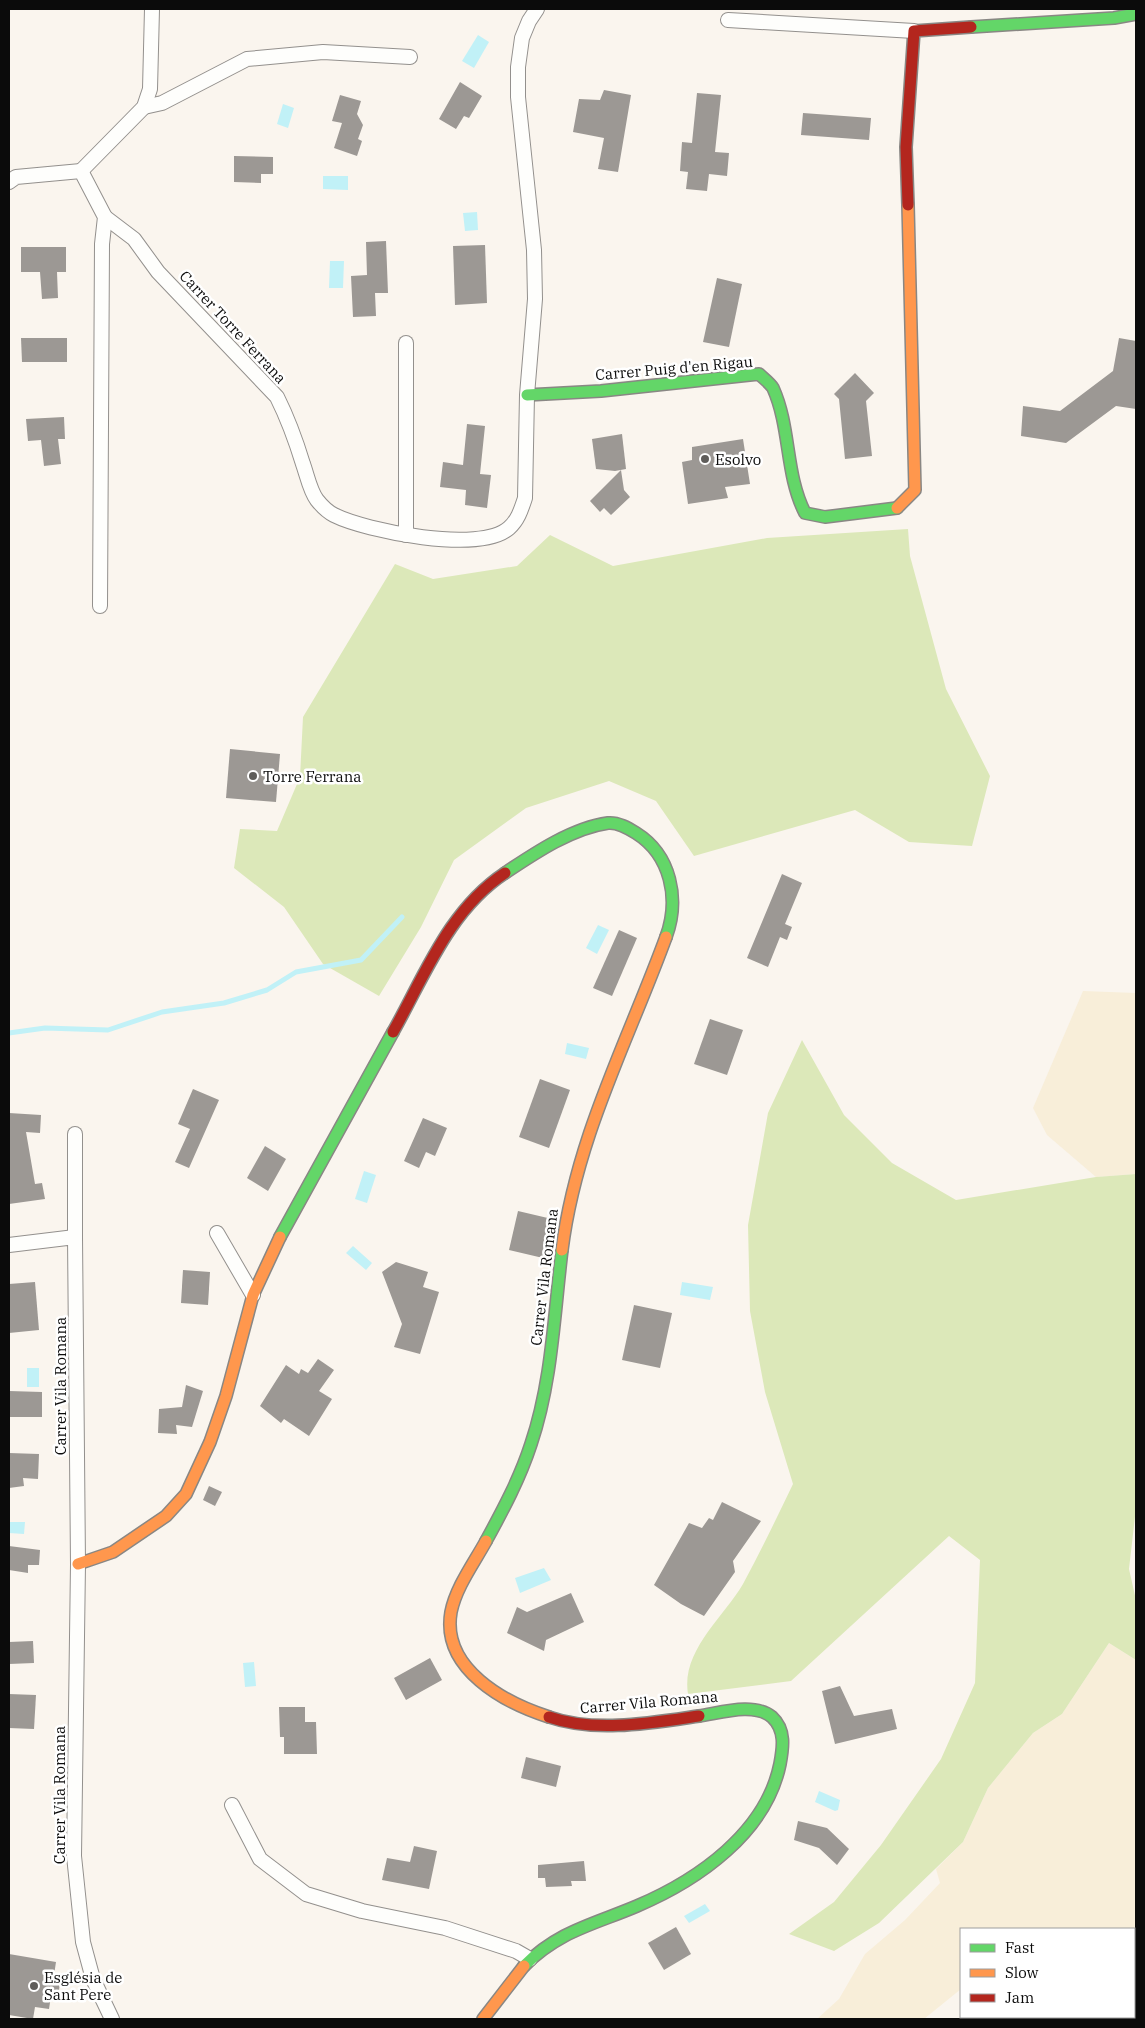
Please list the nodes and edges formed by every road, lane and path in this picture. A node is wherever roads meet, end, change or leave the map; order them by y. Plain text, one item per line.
1 (152, 9) edge
2 (537, 9) edge
3 (1136, 14) edge
4 (728, 20) dead end
5 (914, 31) junction
6 (410, 57) dead end
7 (144, 108) junction
8 (81, 171) junction
9 (9, 182) edge
10 (105, 217) junction
11 (406, 343) dead end
12 (527, 395) junction
13 (406, 535) junction
14 (100, 606) dead end
15 (75, 1134) dead end
16 (217, 1233) dead end
17 (75, 1237) junction
18 (9, 1246) edge
19 (253, 1296) junction
20 (78, 1564) junction
21 (232, 1805) dead end
22 (530, 1959) junction
23 (112, 2019) edge
24 (483, 2019) edge

1 - 7 street
2 - 12 street
3 - 5 street
4 - 5 street
5 - 12 street, Carrer Puig d'en Rigau
6 - 7 street
7 - 8 street
8 - 9 street
8 - 10 street, Carrer Torre Ferrana
10 - 13 street, Carrer Torre Ferrana
10 - 14 street
11 - 13 street
12 - 13 street, Carrer Torre Ferrana
15 - 17 street, Carrer Vila Romana
16 - 19 street
17 - 18 street
17 - 20 street, Carrer Vila Romana
19 - 20 street, Carrer Vila Romana
19 - 22 street, Carrer Vila Romana
20 - 23 street, Carrer Vila Romana
21 - 22 street
22 - 24 street, Carrer Vila Romana

